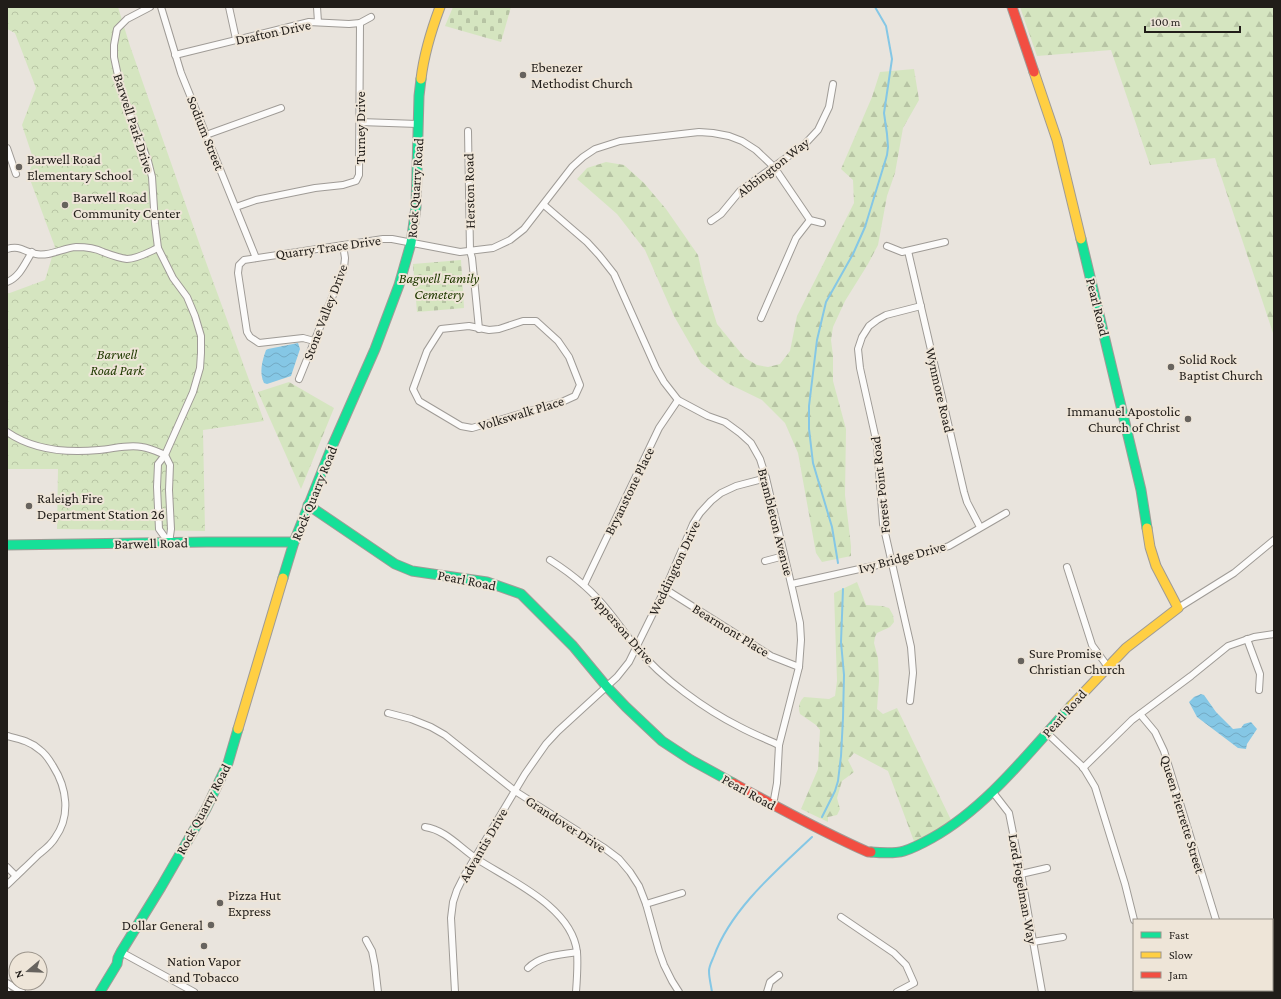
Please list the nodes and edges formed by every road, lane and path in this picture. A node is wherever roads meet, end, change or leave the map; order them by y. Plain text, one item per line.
1 (150, 7) edge
2 (161, 7) edge
3 (229, 7) edge
4 (317, 7) edge
5 (440, 7) edge
6 (1012, 7) edge
7 (371, 17) dead end
8 (318, 22) junction
9 (360, 23) junction
10 (236, 39) junction
11 (175, 55) junction
12 (833, 84) dead end
13 (281, 108) dead end
14 (360, 122) junction
15 (418, 124) junction
16 (468, 131) dead end
17 (206, 135) junction
18 (7, 148) edge
19 (774, 167) junction
20 (16, 174) dead end
21 (544, 205) junction
22 (236, 207) junction
23 (810, 220) junction
24 (711, 221) dead end
25 (822, 223) dead end
26 (945, 242) dead end
27 (411, 243) junction
28 (343, 244) junction
29 (887, 246) dead end
30 (158, 248) junction
31 (7, 249) edge
32 (470, 251) junction
33 (908, 251) junction
34 (32, 252) junction
35 (256, 258) junction
36 (7, 282) edge
37 (921, 306) junction
38 (761, 318) dead end
39 (479, 329) junction
40 (314, 341) junction
41 (299, 378) dead end
42 (678, 400) junction
43 (7, 432) edge
44 (165, 455) junction
45 (766, 478) junction
46 (308, 505) junction
47 (1006, 513) dead end
48 (980, 527) junction
49 (1274, 540) edge
50 (294, 542) junction
51 (169, 543) junction
52 (7, 545) edge
53 (784, 556) junction
54 (550, 560) dead end
55 (765, 561) dead end
56 (891, 562) junction
57 (1067, 567) dead end
58 (792, 584) junction
59 (584, 585) junction
60 (665, 589) junction
61 (1178, 608) junction
62 (1274, 634) edge
63 (1247, 639) junction
64 (637, 648) junction
65 (800, 667) junction
66 (1108, 667) junction
67 (607, 687) junction
68 (1259, 690) dead end
69 (910, 701) dead end
70 (388, 713) dead end
71 (1140, 714) junction
72 (1047, 733) junction
73 (7, 736) edge
74 (779, 746) junction
75 (1084, 768) junction
76 (515, 791) junction
77 (992, 791) junction
78 (774, 805) junction
79 (425, 827) dead end
80 (475, 858) junction
81 (7, 867) edge
82 (1047, 868) dead end
83 (1021, 874) junction
84 (16, 876) junction
85 (7, 885) edge
86 (682, 893) dead end
87 (646, 904) junction
88 (842, 917) dead end
89 (1134, 919) edge
90 (1216, 919) edge
91 (1063, 937) dead end
92 (366, 940) dead end
93 (1033, 942) junction
94 (577, 952) junction
95 (119, 955) junction
96 (528, 968) dead end
97 (779, 975) dead end
98 (7, 983) edge
99 (22, 992) edge
100 (92, 992) edge
101 (100, 992) edge
102 (194, 992) edge
103 (378, 992) edge
104 (455, 992) edge
105 (576, 992) edge
106 (679, 992) edge
107 (767, 992) edge
108 (897, 992) edge
109 (1042, 992) edge

1 - 30 street, Barwell Park Drive
2 - 11 street, Sodium Street
3 - 10 street
4 - 8 street
5 - 15 street, Rock Quarry Road
6 - 61 street, Pearl Road
7 - 9 street, Drafton Drive
8 - 9 street, Drafton Drive
8 - 10 street, Drafton Drive
9 - 14 street, Turney Drive
10 - 11 street, Drafton Drive
11 - 17 street, Sodium Street
12 - 19 street, Abbington Way
13 - 17 street
14 - 15 street
14 - 22 street, Turney Drive
15 - 27 street, Rock Quarry Road
16 - 32 street, Herston Road
17 - 22 street, Sodium Street
18 - 20 street
19 - 21 street, Quarry Trace Drive
19 - 23 street, Quarry Trace Drive
19 - 24 street, Abbington Way
21 - 32 street, Quarry Trace Drive
21 - 42 street, Brambleton Avenue
22 - 35 street, Sodium Street
23 - 25 street
23 - 38 street
26 - 33 street
27 - 28 street, Quarry Trace Drive
27 - 32 street, Quarry Trace Drive
27 - 46 street, Rock Quarry Road
28 - 35 street, Quarry Trace Drive
28 - 40 street, Stone Valley Drive
29 - 33 street
30 - 34 street
30 - 44 street, Barwell Park Drive
31 - 34 street
32 - 39 street, Herston Road
33 - 37 street, Wynmore Road
34 - 36 street
35 - 40 street, Quarry Trace Drive
37 - 48 street, Wynmore Road
37 - 56 street, Forest Point Road
39 - 39 street, Volkswalk Place
40 - 41 street, Stone Valley Drive
42 - 45 street, Brambleton Avenue
42 - 59 street, Bryanstone Place
43 - 44 street
44 - 51 street
44 - 51 street, Barwell Park Drive
45 - 53 street, Brambleton Avenue
45 - 60 street, Weddington Drive
46 - 50 street, Rock Quarry Road
46 - 67 street, Pearl Road
47 - 48 street, Ivy Bridge Drive
48 - 56 street, Ivy Bridge Drive
49 - 61 street, Pearl Road
50 - 51 street, Barwell Road
50 - 95 street, Rock Quarry Road
51 - 52 street, Barwell Road
53 - 55 street
53 - 58 street, Brambleton Avenue
54 - 59 street, Apperson Drive
56 - 58 street, Ivy Bridge Drive
56 - 69 street, Forest Point Road
57 - 66 street
58 - 65 street, Brambleton Avenue
59 - 64 street, Apperson Drive
60 - 64 street, Weddington Drive
60 - 65 street, Bearmont Place
61 - 66 street, Pearl Road
62 - 63 street
63 - 68 street
63 - 71 street
64 - 67 street, Weddington Drive
64 - 74 street, Apperson Drive
65 - 74 street, Brambleton Avenue
66 - 72 street, Pearl Road
67 - 76 street, Advantis Drive
67 - 78 street, Pearl Road
70 - 76 street, Grandover Drive
71 - 75 street
71 - 90 street, Queen Pierrette Street
72 - 75 street
72 - 77 street, Pearl Road
73 - 84 street
74 - 78 street, Brambleton Avenue
75 - 89 street
76 - 80 street, Advantis Drive
76 - 87 street, Grandover Drive
77 - 78 street, Pearl Road
77 - 83 street, Lord Fogelman Way
79 - 80 street
80 - 94 street
80 - 104 street, Advantis Drive
81 - 84 street
82 - 83 street
83 - 93 street, Lord Fogelman Way
84 - 85 street
86 - 87 street
87 - 106 street, Grandover Drive
88 - 108 street
91 - 93 street
92 - 103 street
93 - 109 street, Lord Fogelman Way
94 - 96 street
94 - 105 street
95 - 100 street, Rock Quarry Road
95 - 101 street, Rock Quarry Road
95 - 102 street
97 - 107 street
98 - 99 street

